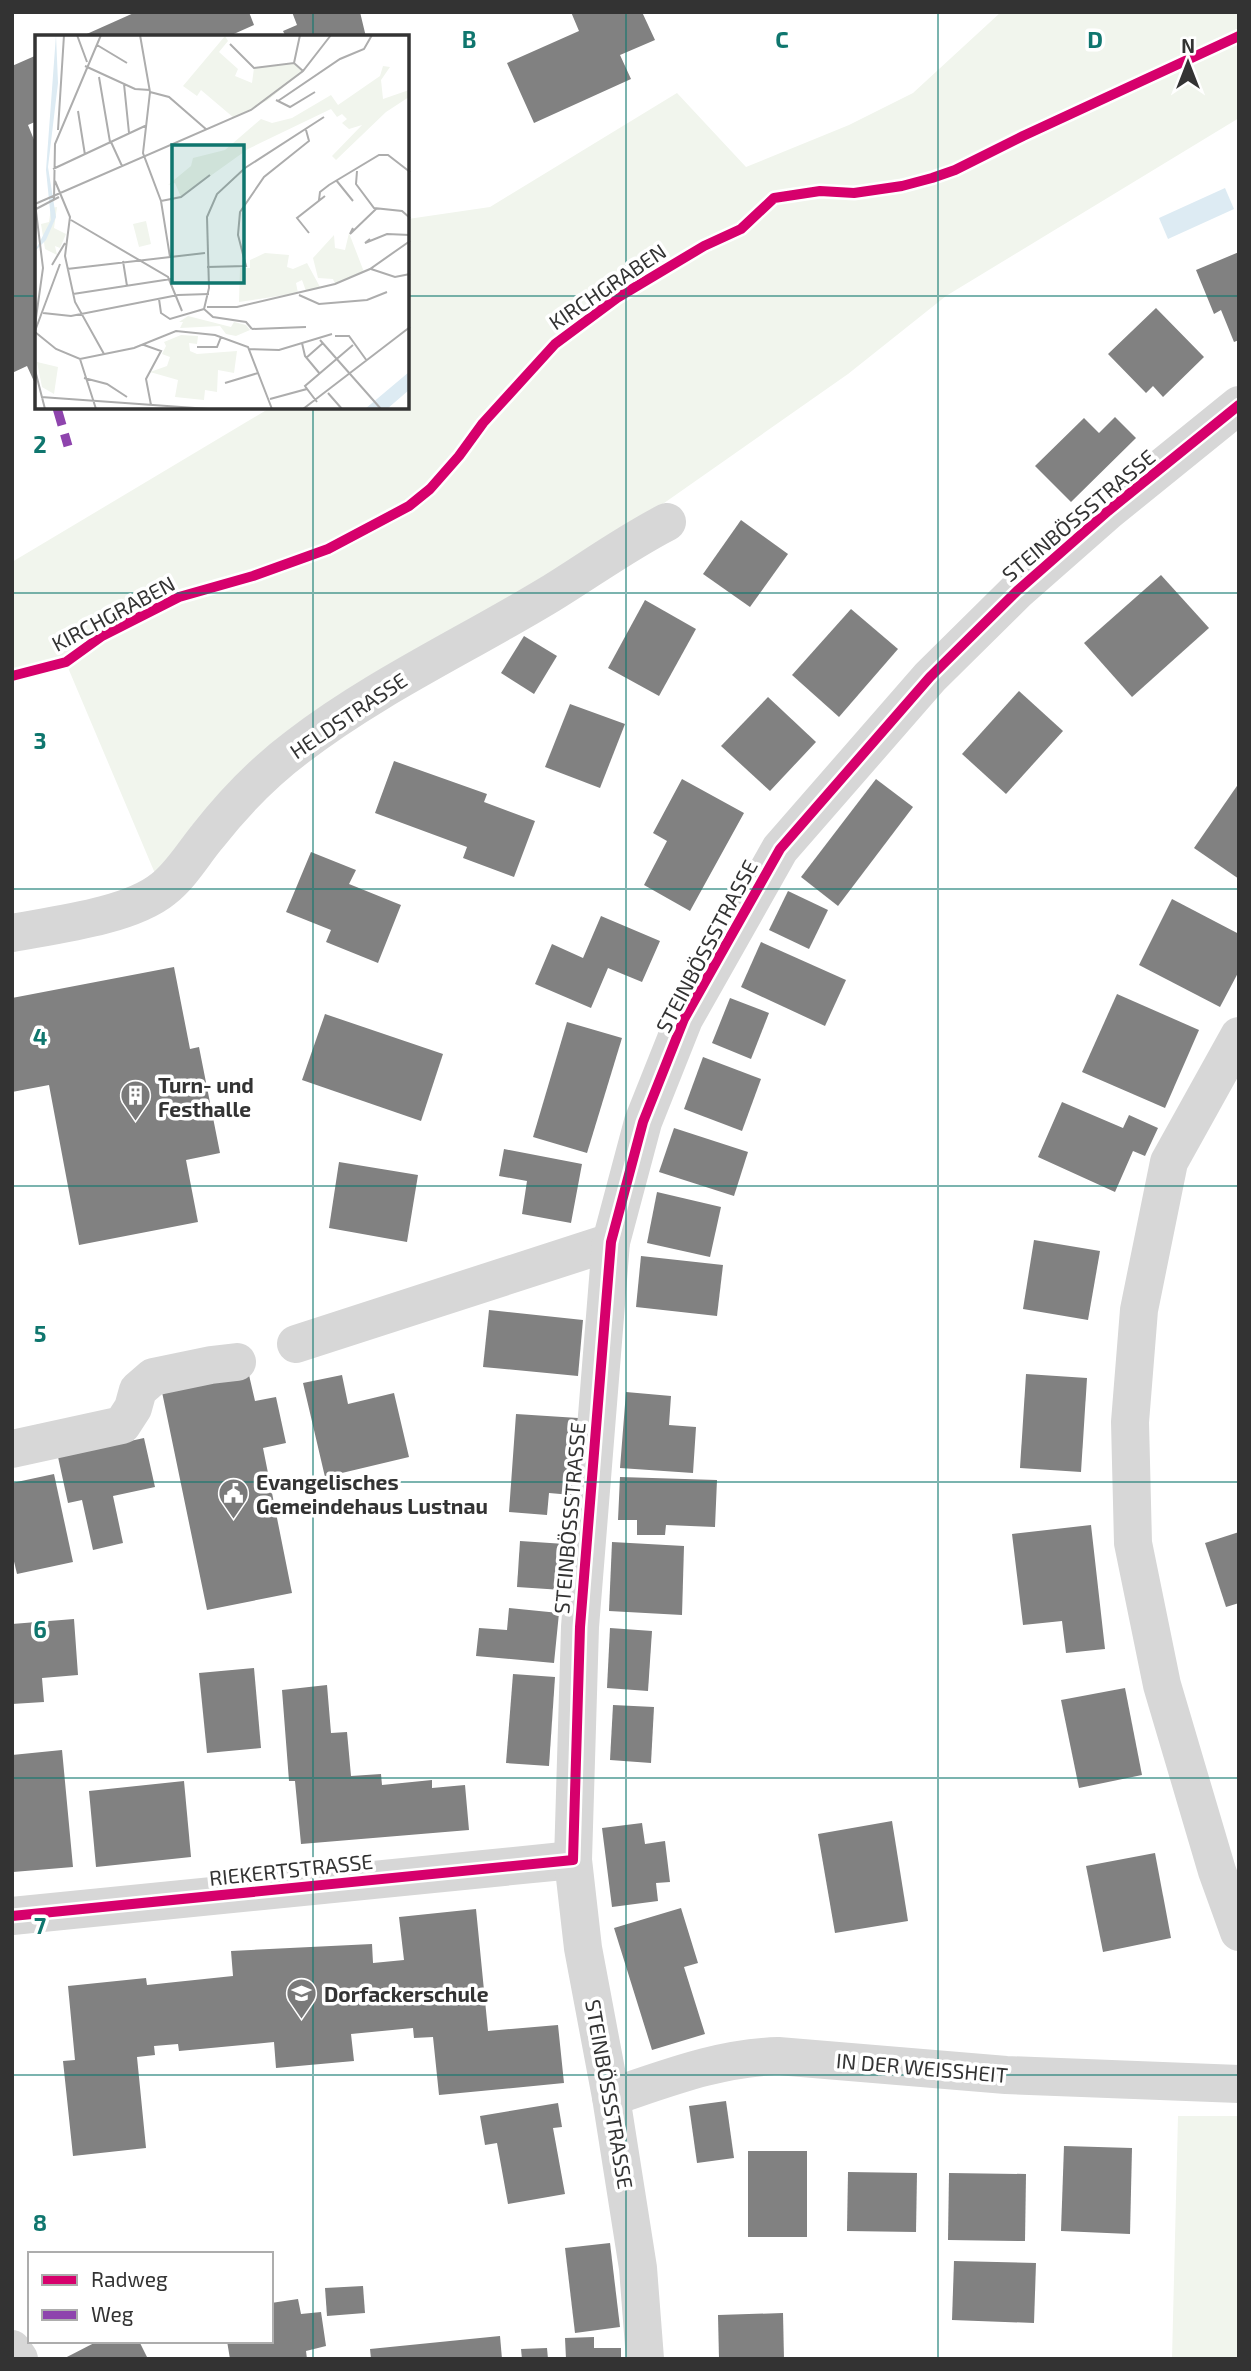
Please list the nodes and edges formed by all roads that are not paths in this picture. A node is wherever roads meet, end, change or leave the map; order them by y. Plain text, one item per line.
1 (1239, 405) edge
2 (667, 522) dead end
3 (12, 933) edge
4 (1239, 1036) edge
5 (611, 1242) junction
6 (296, 1344) dead end
7 (237, 1362) dead end
8 (12, 1449) edge
9 (573, 1860) junction
10 (12, 1916) edge
11 (1239, 1932) edge
12 (1239, 2084) edge
13 (611, 2097) junction
14 (12, 2348) edge
15 (19, 2359) edge
16 (645, 2359) edge

1 - 5 street, STEINBÖSSSTRASSE
2 - 3 street, HELDSTRASSE
4 - 11 street
5 - 6 street
5 - 9 street, STEINBÖSSSTRASSE
7 - 8 street
9 - 10 street, RIEKERTSTRASSE
9 - 13 street, STEINBÖSSSTRASSE
12 - 13 street, IN DER WEISSHEIT
13 - 16 street, STEINBÖSSSTRASSE
14 - 15 street

